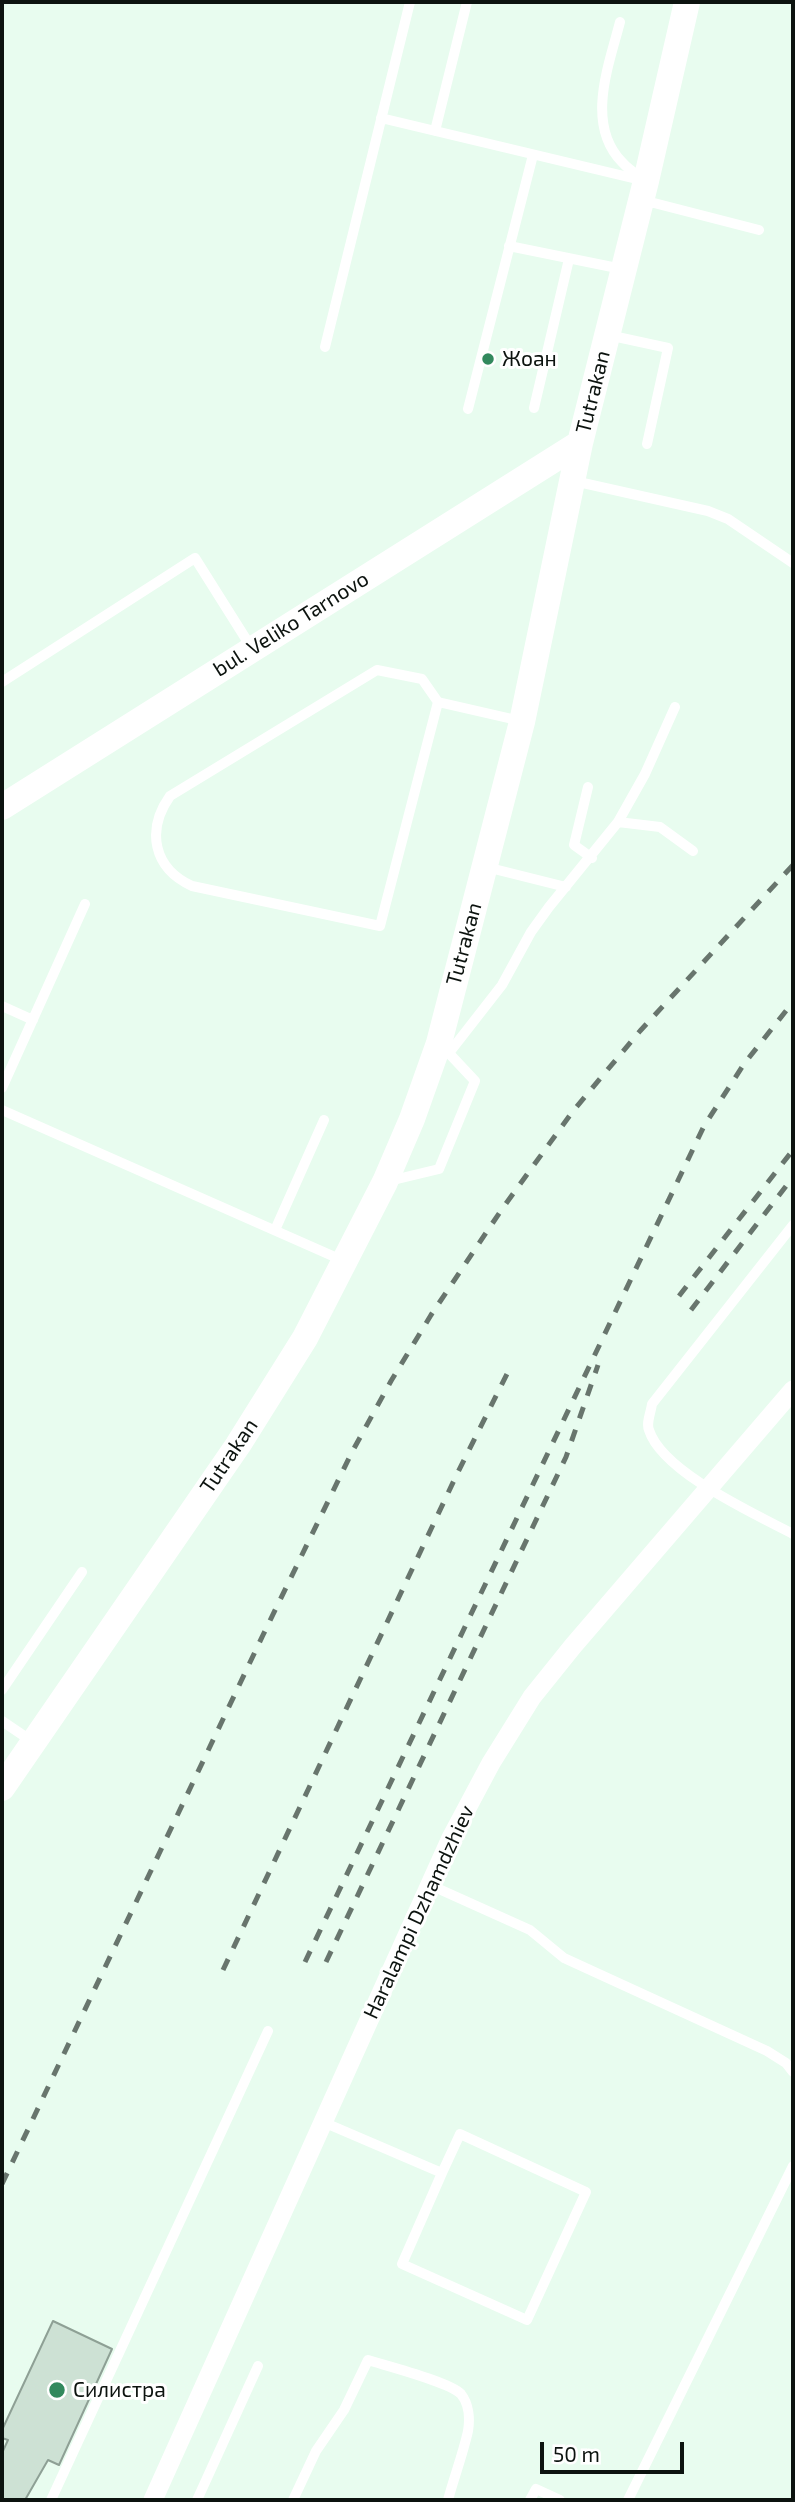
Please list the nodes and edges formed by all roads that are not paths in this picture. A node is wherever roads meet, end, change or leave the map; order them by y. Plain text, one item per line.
1 (410, 2) edge
2 (467, 2) edge
3 (687, 2) edge
4 (620, 22) dead end
5 (381, 118) junction
6 (435, 131) junction
7 (533, 155) junction
8 (643, 192) junction
9 (759, 230) dead end
10 (509, 246) junction
11 (569, 259) junction
12 (624, 270) junction
13 (608, 335) junction
14 (325, 347) dead end
15 (534, 408) dead end
16 (468, 409) dead end
17 (580, 443) junction
18 (647, 444) dead end
19 (572, 481) junction
20 (793, 563) edge
21 (252, 648) junction
22 (2, 682) edge
23 (438, 702) junction
24 (675, 707) dead end
25 (522, 722) junction
26 (587, 787) dead end
27 (2, 807) edge
28 (618, 822) junction
29 (692, 851) dead end
30 (592, 858) junction
31 (485, 867) junction
32 (566, 887) junction
33 (85, 904) dead end
34 (2, 1006) edge
35 (33, 1020) junction
36 (444, 1048) junction
37 (2, 1088) edge
38 (2, 1110) edge
39 (324, 1120) dead end
40 (385, 1182) junction
41 (793, 1225) edge
42 (275, 1230) junction
43 (344, 1261) junction
44 (793, 1390) edge
45 (709, 1489) junction
46 (793, 1534) edge
47 (82, 1572) dead end
48 (2, 1690) edge
49 (2, 1721) edge
50 (33, 1742) junction
51 (2, 1788) edge
52 (430, 1885) junction
53 (268, 2031) dead end
54 (793, 2072) edge
55 (323, 2122) junction
56 (793, 2166) edge
57 (442, 2173) junction
58 (258, 2366) dead end
59 (51, 2500) edge
60 (153, 2500) edge
61 (197, 2500) edge
62 (293, 2500) edge
63 (448, 2500) edge
64 (530, 2500) edge
65 (560, 2500) edge
66 (628, 2500) edge

1 - 5 lane
2 - 6 lane
3 - 8 street, Tutrakan
4 - 8 lane
5 - 6 lane
5 - 14 lane
6 - 7 lane
7 - 8 lane
7 - 10 lane
8 - 9 lane
8 - 12 street, Tutrakan
10 - 11 lane
10 - 16 lane
11 - 12 lane
11 - 15 lane
12 - 13 street, Tutrakan
13 - 17 street, Tutrakan
13 - 18 lane
17 - 19 street, Tutrakan
17 - 21 street, bul. Veliko Tarnovo
19 - 20 lane
19 - 25 street, Tutrakan
21 - 22 lane
21 - 27 street, bul. Veliko Tarnovo
23 - 23 lane
23 - 25 lane
24 - 28 lane
25 - 31 street, Tutrakan
26 - 30 lane
28 - 29 lane
28 - 30 lane
30 - 32 lane
31 - 32 lane
31 - 36 street, Tutrakan
32 - 36 lane
33 - 35 lane
34 - 35 lane
35 - 37 lane
36 - 40 street, Tutrakan
36 - 40 lane
38 - 42 lane
39 - 42 lane
40 - 43 street, Tutrakan
41 - 45 lane
42 - 43 lane
43 - 50 street, Tutrakan
44 - 45 street, Haralampi Dzhamdzhiev
45 - 46 lane
45 - 52 street, Haralampi Dzhamdzhiev
47 - 48 lane
49 - 50 lane
50 - 51 street, Tutrakan
52 - 54 lane
52 - 55 street, Haralampi Dzhamdzhiev
53 - 59 lane
55 - 57 lane
55 - 60 street, Haralampi Dzhamdzhiev
56 - 66 lane
57 - 57 lane
58 - 61 lane
62 - 63 lane
64 - 65 lane

